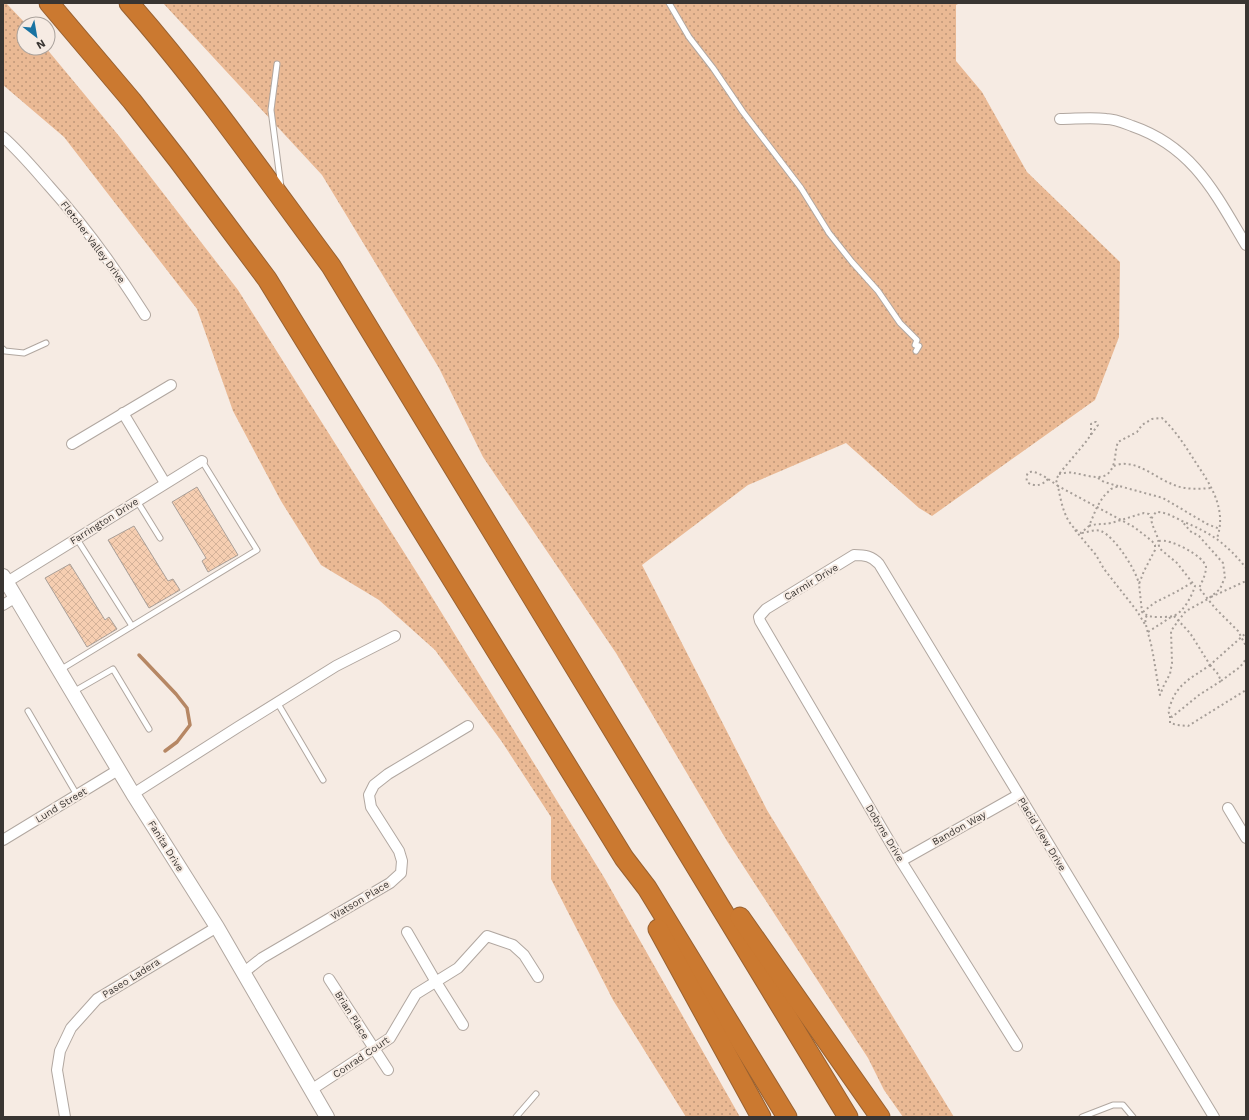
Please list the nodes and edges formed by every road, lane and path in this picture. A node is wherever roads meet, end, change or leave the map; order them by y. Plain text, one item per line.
1 (48, 3) edge
2 (129, 3) edge
3 (669, 3) edge
4 (277, 64) dead end
5 (1060, 119) dead end
6 (3, 137) edge
7 (283, 202) junction
8 (1242, 230) edge
9 (1246, 244) edge
10 (146, 315) dead end
11 (46, 342) dead end
12 (3, 349) edge
13 (916, 351) dead end
14 (171, 385) dead end
15 (123, 414) junction
16 (1091, 435) junction
17 (72, 444) dead end
18 (202, 461) joint
19 (1114, 466) junction
20 (1059, 474) junction
21 (1097, 477) junction
22 (1048, 479) junction
23 (165, 483) junction
24 (1058, 486) junction
25 (1119, 486) junction
26 (1212, 488) junction
27 (137, 501) junction
28 (1097, 507) junction
29 (1151, 518) junction
30 (1120, 520) junction
31 (1181, 520) junction
32 (1089, 526) junction
33 (1220, 529) junction
34 (1074, 530) junction
35 (1081, 533) junction
36 (160, 538) dead end
37 (1217, 538) junction
38 (77, 539) junction
39 (1159, 541) junction
40 (867, 556) joint
41 (1246, 568) edge
42 (5, 579) edge
43 (1246, 581) edge
44 (1193, 582) junction
45 (1139, 584) junction
46 (16, 597) junction
47 (1209, 598) junction
48 (3, 605) edge
49 (1142, 612) junction
50 (1147, 616) junction
51 (1173, 616) junction
52 (759, 617) joint
53 (1178, 620) junction
54 (132, 626) junction
55 (1146, 627) junction
56 (1148, 632) junction
57 (1246, 633) edge
58 (395, 636) dead end
59 (1242, 636) junction
60 (1246, 646) edge
61 (1246, 659) edge
62 (1210, 665) junction
63 (59, 671) junction
64 (1221, 681) junction
65 (1246, 690) edge
66 (72, 692) junction
67 (277, 702) junction
68 (28, 711) dead end
69 (1170, 716) junction
70 (468, 726) dead end
71 (149, 730) dead end
72 (632, 762) junction
73 (118, 770) junction
74 (323, 780) dead end
75 (133, 794) junction
76 (77, 795) junction
77 (1018, 795) junction
78 (1228, 808) dead end
79 (1246, 838) edge
80 (3, 840) edge
81 (624, 858) junction
82 (901, 861) junction
83 (217, 927) junction
84 (407, 932) dead end
85 (243, 972) junction
86 (538, 977) dead end
87 (329, 979) dead end
88 (436, 982) junction
89 (463, 1025) dead end
90 (1017, 1046) dead end
91 (374, 1049) junction
92 (388, 1070) dead end
93 (311, 1090) junction
94 (536, 1094) dead end
95 (65, 1117) edge
96 (327, 1117) edge
97 (516, 1117) edge
98 (761, 1117) edge
99 (787, 1117) edge
100 (848, 1117) edge
101 (880, 1117) edge
102 (1082, 1117) edge
103 (1133, 1117) edge
104 (1214, 1117) edge

1 - 81 highway
2 - 7 highway
3 - 13 lane
4 - 7 lane
5 - 8 street
6 - 10 street, Fletcher Valley Drive
7 - 72 highway
8 - 9 street
11 - 12 lane
14 - 15 street
15 - 17 street
15 - 23 street
16 - 16 path
16 - 20 path
18 - 23 street, Farrington Drive
18 - 54 lane
19 - 21 path
19 - 26 path
19 - 26 path
20 - 21 path
20 - 24 path
21 - 25 path
22 - 22 path
22 - 24 path
23 - 27 street, Farrington Drive
24 - 28 path
24 - 34 path
25 - 28 path
25 - 33 path
26 - 33 path
27 - 36 lane
27 - 38 street, Farrington Drive
28 - 30 path
28 - 32 path
29 - 30 path
29 - 31 path
29 - 39 path
30 - 32 path
30 - 45 path
31 - 37 path
31 - 47 path
32 - 35 path
33 - 37 path
34 - 35 path
34 - 55 path
35 - 45 path
37 - 41 path
38 - 42 street, Farrington Drive
38 - 54 lane
39 - 44 path
39 - 47 path
40 - 52 street, Carmir Drive
40 - 77 street, Placid View Drive
42 - 46 main road, Fanita Drive
43 - 47 path
44 - 49 path
44 - 51 path
45 - 49 path
46 - 48 street
46 - 63 main road, Fanita Drive
47 - 53 path
47 - 59 path
49 - 50 path
50 - 51 path
50 - 55 path
51 - 53 path
51 - 56 path
52 - 82 street, Dobyns Drive
53 - 56 path
53 - 62 path
54 - 63 lane
55 - 56 path
57 - 59 path
58 - 67 street
59 - 60 path
59 - 62 path
61 - 64 path
62 - 64 path
62 - 69 path
63 - 66 main road, Fanita Drive
64 - 69 path
65 - 69 path
66 - 71 lane
66 - 73 main road, Fanita Drive
67 - 74 lane
67 - 75 street
68 - 76 lane
70 - 85 street, Watson Place
72 - 100 highway
72 - 101 highway
73 - 75 main road, Fanita Drive
73 - 76 street, Lund Street
75 - 83 main road, Fanita Drive
76 - 80 street, Lund Street
77 - 82 street, Bandon Way
77 - 104 street, Placid View Drive
78 - 79 street
81 - 98 highway
81 - 99 highway
82 - 90 street, Dobyns Drive
83 - 85 main road, Fanita Drive
83 - 95 street, Paseo Ladera
84 - 88 street
85 - 93 main road, Fanita Drive
86 - 88 street, Conrad Court
87 - 91 street, Brian Place
88 - 89 street
88 - 91 street, Conrad Court
91 - 92 street, Brian Place
91 - 93 street, Conrad Court
93 - 96 main road, Fanita Drive
94 - 97 lane
102 - 103 lane

